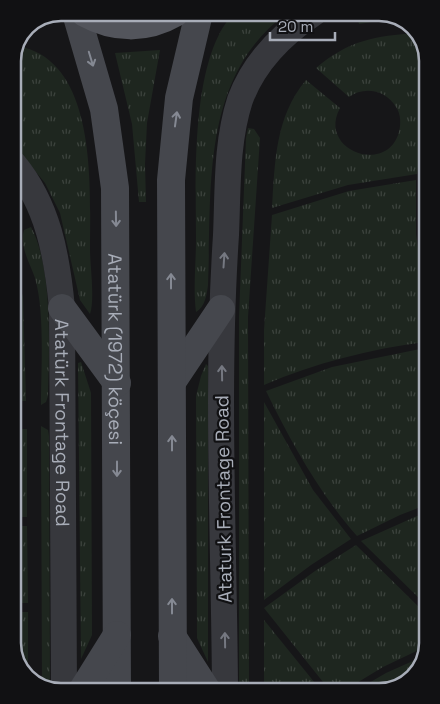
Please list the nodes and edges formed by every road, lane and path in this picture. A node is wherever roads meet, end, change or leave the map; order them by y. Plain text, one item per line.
1 (303, 21) edge
2 (79, 22) edge
3 (101, 22) edge
4 (158, 22) edge
5 (198, 22) edge
6 (21, 174) edge
7 (62, 308) junction
8 (221, 309) junction
9 (172, 382) junction
10 (116, 383) junction
11 (117, 635) junction
12 (172, 636) junction
13 (64, 683) edge
14 (87, 683) edge
15 (117, 683) edge
16 (173, 683) edge
17 (202, 683) edge
18 (225, 683) edge

8 -> 1 street, Ataturk Frontage Road
2 -> 10 main road, Atatürk (1972) köçesi
3 - 4 main road
9 -> 5 main road
6 - 7 street, Atatürk Frontage Road
7 - 10 main road
7 - 13 street, Atatürk Frontage Road
8 - 9 main road
18 -> 8 street, Ataturk Frontage Road
12 -> 9 main road
10 -> 11 main road, Atatürk (1972) köçesi
11 - 14 main road
11 - 15 main road, Atatürk (1972) köçesi
12 - 16 main road
12 - 17 main road

